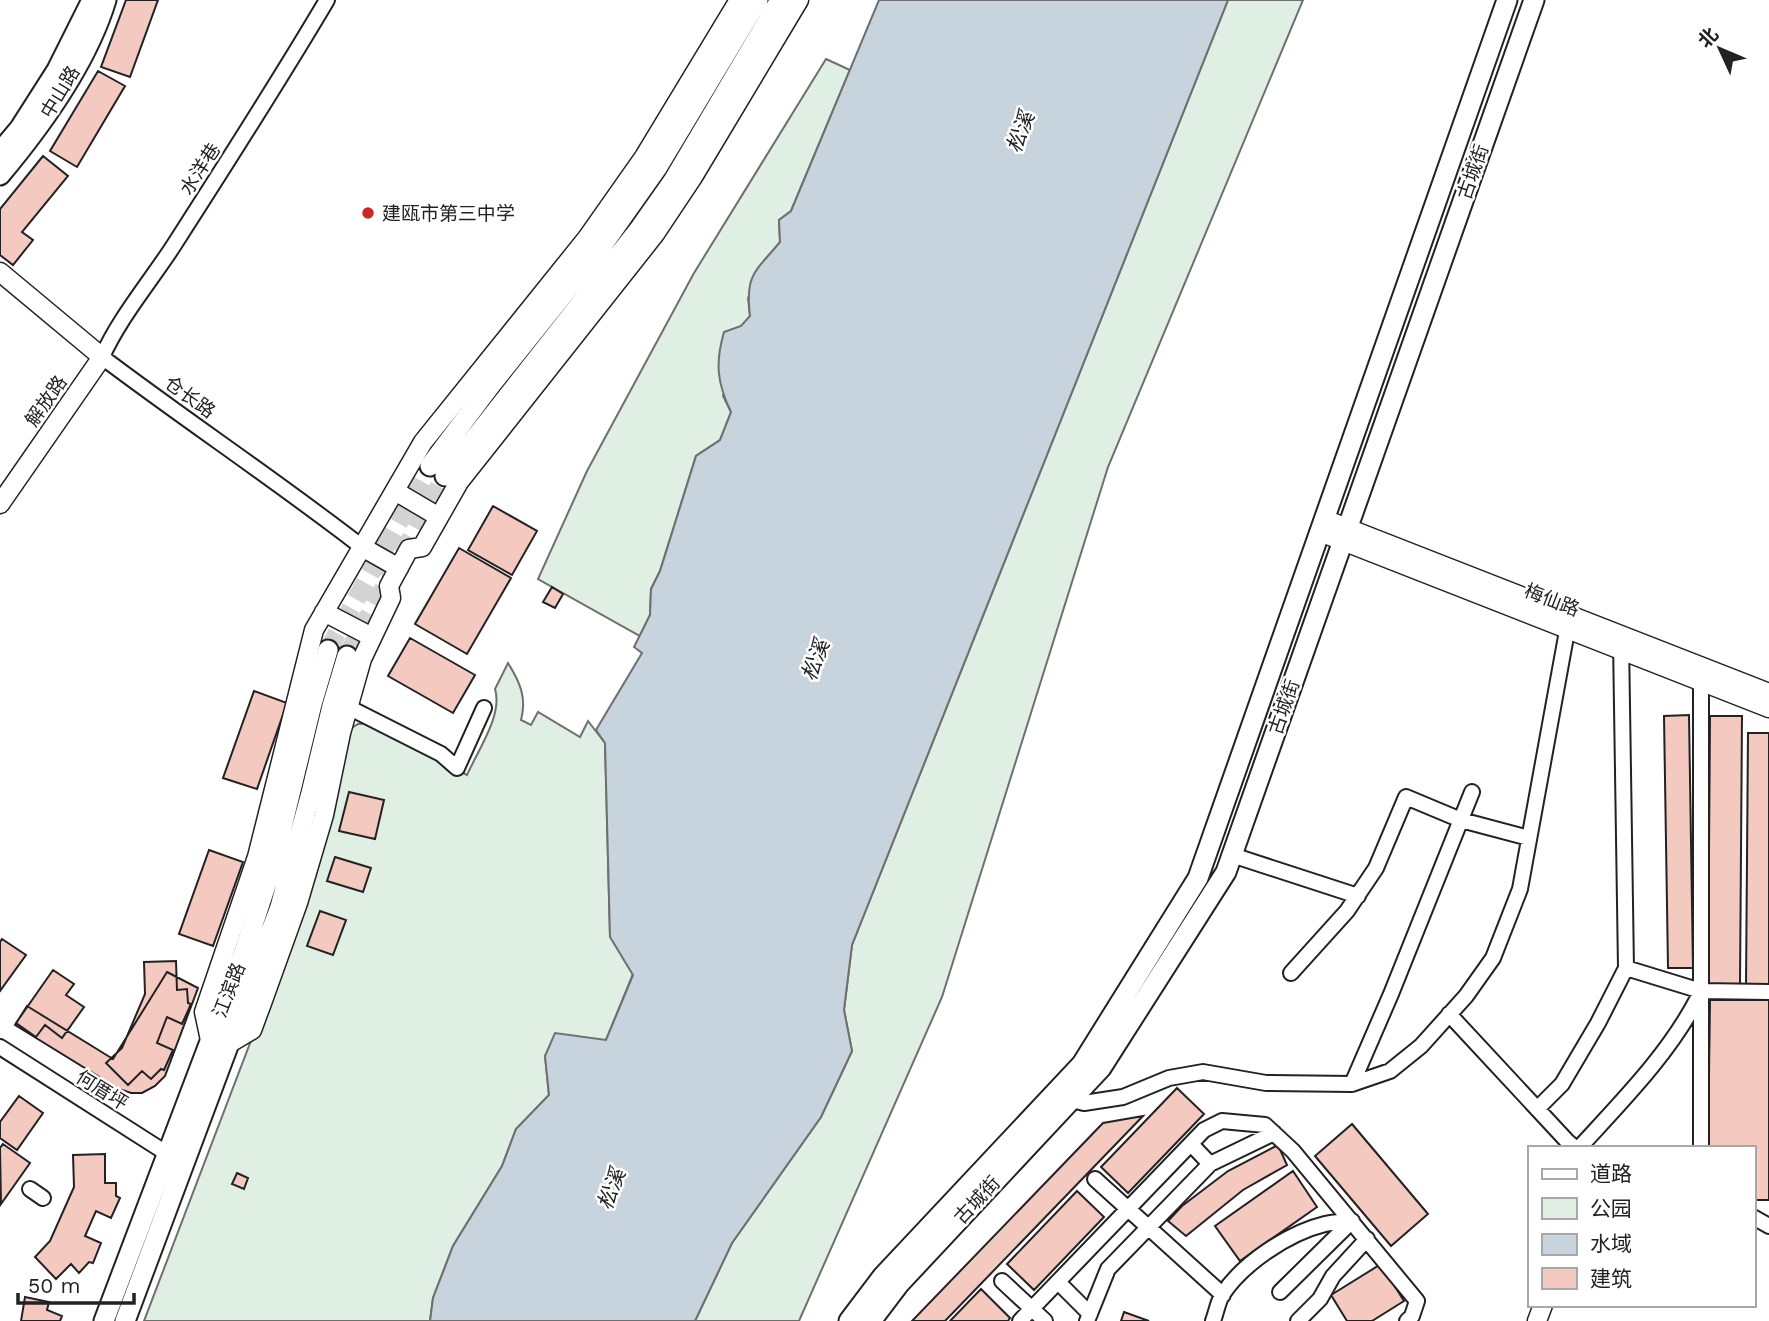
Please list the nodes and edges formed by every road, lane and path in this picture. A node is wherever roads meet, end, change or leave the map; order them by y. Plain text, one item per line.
1 (92, 0) edge
2 (106, 0) edge
3 (327, 0) edge
4 (739, 0) edge
5 (758, 0) edge
6 (780, 0) edge
7 (799, 0) edge
8 (1507, 0) edge
9 (1534, 0) edge
10 (0, 152) edge
11 (0, 175) edge
12 (0, 272) edge
13 (0, 285) edge
14 (99, 362) junction
15 (395, 491) junction
16 (0, 504) edge
17 (439, 517) junction
18 (1322, 526) junction
19 (1345, 535) junction
20 (362, 547) junction
21 (399, 568) junction
22 (324, 612) junction
23 (1569, 622) junction
24 (372, 637) junction
25 (1621, 642) junction
26 (328, 650) tunnel mouth
27 (347, 656) tunnel mouth
28 (1701, 674) junction
29 (1769, 693) edge
30 (348, 707) junction
31 (484, 708) dead end
32 (1769, 708) edge
33 (1472, 792) dead end
34 (1461, 820) junction
35 (1530, 838) junction
36 (1232, 855) junction
37 (1357, 895) junction
38 (1626, 968) junction
39 (1291, 973) dead end
40 (1701, 991) junction
41 (1769, 992) edge
42 (1449, 1014) junction
43 (210, 1040) junction
44 (230, 1043) junction
45 (0, 1048) edge
46 (1352, 1084) junction
47 (1072, 1100) junction
48 (1536, 1109) junction
49 (1274, 1133) junction
50 (1191, 1144) junction
51 (1575, 1146) edge
52 (1579, 1146) edge
53 (1701, 1146) edge
54 (167, 1153) junction
55 (184, 1164) junction
56 (1210, 1164) junction
57 (1095, 1179) dead end
58 (30, 1189) dead end
59 (43, 1198) dead end
60 (1128, 1209) junction
61 (1352, 1221) junction
62 (1149, 1227) junction
63 (1367, 1239) junction
64 (1002, 1281) dead end
65 (1058, 1282) junction
66 (1280, 1292) dead end
67 (1223, 1295) junction
68 (1032, 1309) junction
69 (1089, 1317) edge
70 (103, 1321) edge
71 (125, 1321) edge
72 (849, 1321) edge
73 (871, 1321) edge
74 (1020, 1321) edge
75 (1045, 1321) edge
76 (1213, 1321) edge
77 (1298, 1321) edge
78 (1407, 1321) edge

1 - 10 main road, 中山路
2 - 11 main road, 中山路
3 - 14 street, 水洋巷
4 - 15 street
5 - 6 main road
7 - 17 street
8 - 18 main road, 古城街
9 - 19 main road, 古城街
12 - 14 street, 仓长路
13 - 14 street, 仓长路
14 - 16 street, 解放路
14 - 20 street, 仓长路
15 - 17 street
15 - 20 street
17 - 21 street
18 - 19 street, 梅仙路
18 - 72 main road, 古城街
19 - 23 street, 梅仙路
19 - 36 main road, 古城街
20 - 21 street
20 - 22 street
21 - 24 street
22 - 24 street
22 - 43 street
23 - 25 street, 梅仙路
23 - 35 street
24 - 30 street
25 - 28 street, 梅仙路
25 - 38 street
26 - 43 main road, 江滨路
27 - 44 main road, 江滨路
28 - 29 street, 梅仙路
28 - 32 street, 梅仙路
28 - 40 street
30 - 31 street
30 - 44 street
33 - 34 street
34 - 35 street
34 - 37 street
34 - 46 street
35 - 42 street
36 - 37 street
36 - 47 main road, 古城街
37 - 39 street
38 - 40 street
38 - 48 street
40 - 41 street
40 - 52 street
40 - 53 street
42 - 46 street
42 - 48 street
43 - 54 main road, 江滨路
44 - 55 main road, 江滨路
45 - 54 street, 何厝坪
46 - 47 street
47 - 73 main road, 古城街
48 - 51 street
49 - 50 street
49 - 56 street
49 - 61 street
50 - 56 street
50 - 60 street
54 - 55 street, 何厝坪
54 - 70 main road, 江滨路
55 - 71 main road, 江滨路
56 - 62 street
57 - 60 street
58 - 59 street
60 - 62 street
60 - 65 street
61 - 63 street
61 - 66 street
61 - 67 street
62 - 67 street
62 - 69 street
63 - 77 street
63 - 78 street
64 - 68 street
65 - 68 street
65 - 69 street
67 - 76 street
68 - 74 street
68 - 75 street

